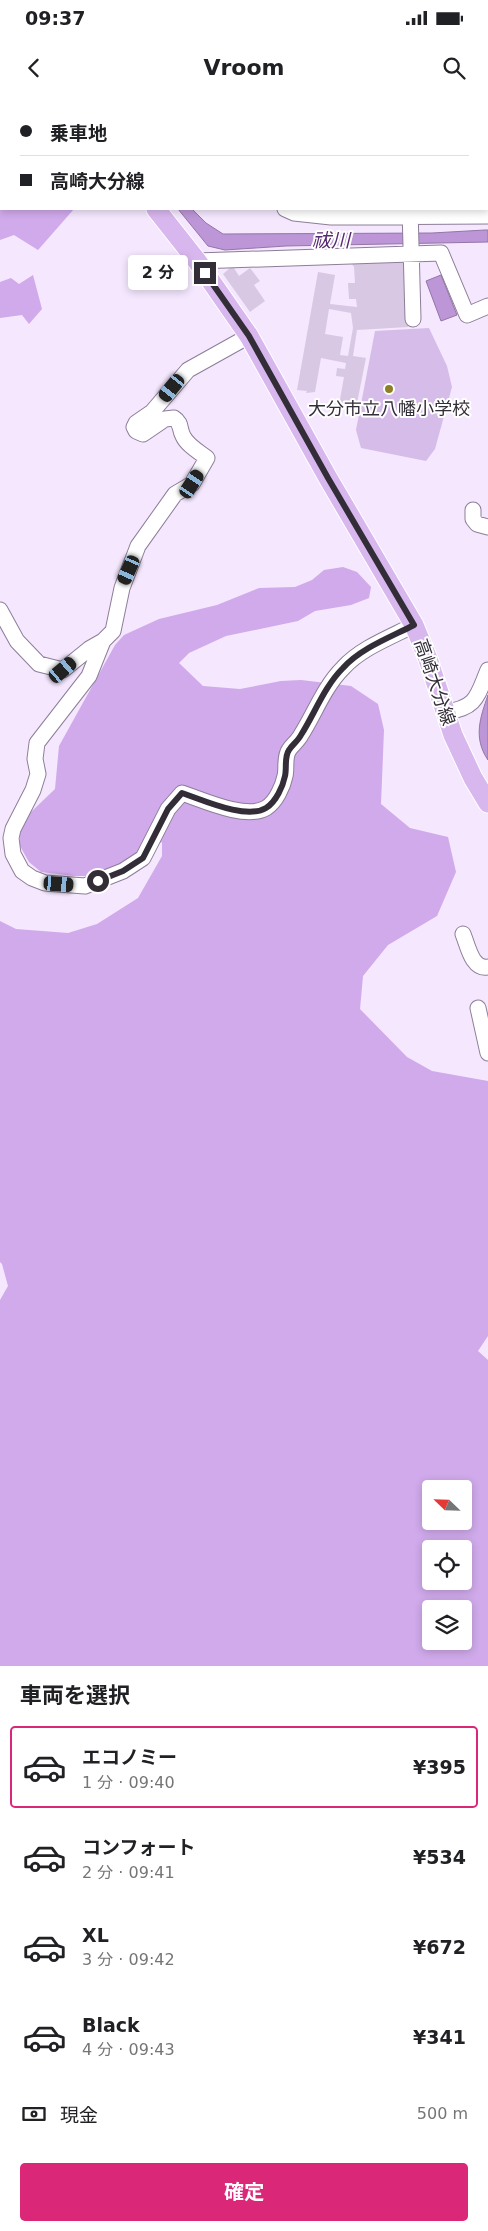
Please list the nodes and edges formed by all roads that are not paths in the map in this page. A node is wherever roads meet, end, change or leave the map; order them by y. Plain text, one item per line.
1 (157, 210) edge
2 (289, 210) edge
3 (348, 213) edge
4 (488, 216) edge
5 (410, 217) edge
6 (412, 251) junction
7 (197, 261) junction
8 (488, 306) edge
9 (413, 319) dead end
10 (249, 336) junction
11 (472, 510) dead end
12 (488, 527) edge
13 (0, 610) edge
14 (414, 625) junction
15 (103, 641) junction
16 (488, 670) edge
17 (446, 712) junction
18 (481, 779) edge
19 (488, 803) edge
20 (463, 934) dead end
21 (488, 967) edge
22 (478, 1008) dead end
23 (488, 1053) edge

1 - 7 main road, 高崎大分線
2 - 3 street
3 - 5 street
4 - 5 street
5 - 6 street
6 - 7 street
6 - 8 street
6 - 9 street
7 - 10 main road, 高崎大分線
10 - 14 main road, 高崎大分線
10 - 15 street
11 - 12 street
13 - 15 street
14 - 15 street
14 - 17 main road, 高崎大分線
16 - 17 street
17 - 18 main road, 高崎大分線
18 - 19 main road, 高崎大分線
20 - 21 street
22 - 23 street

